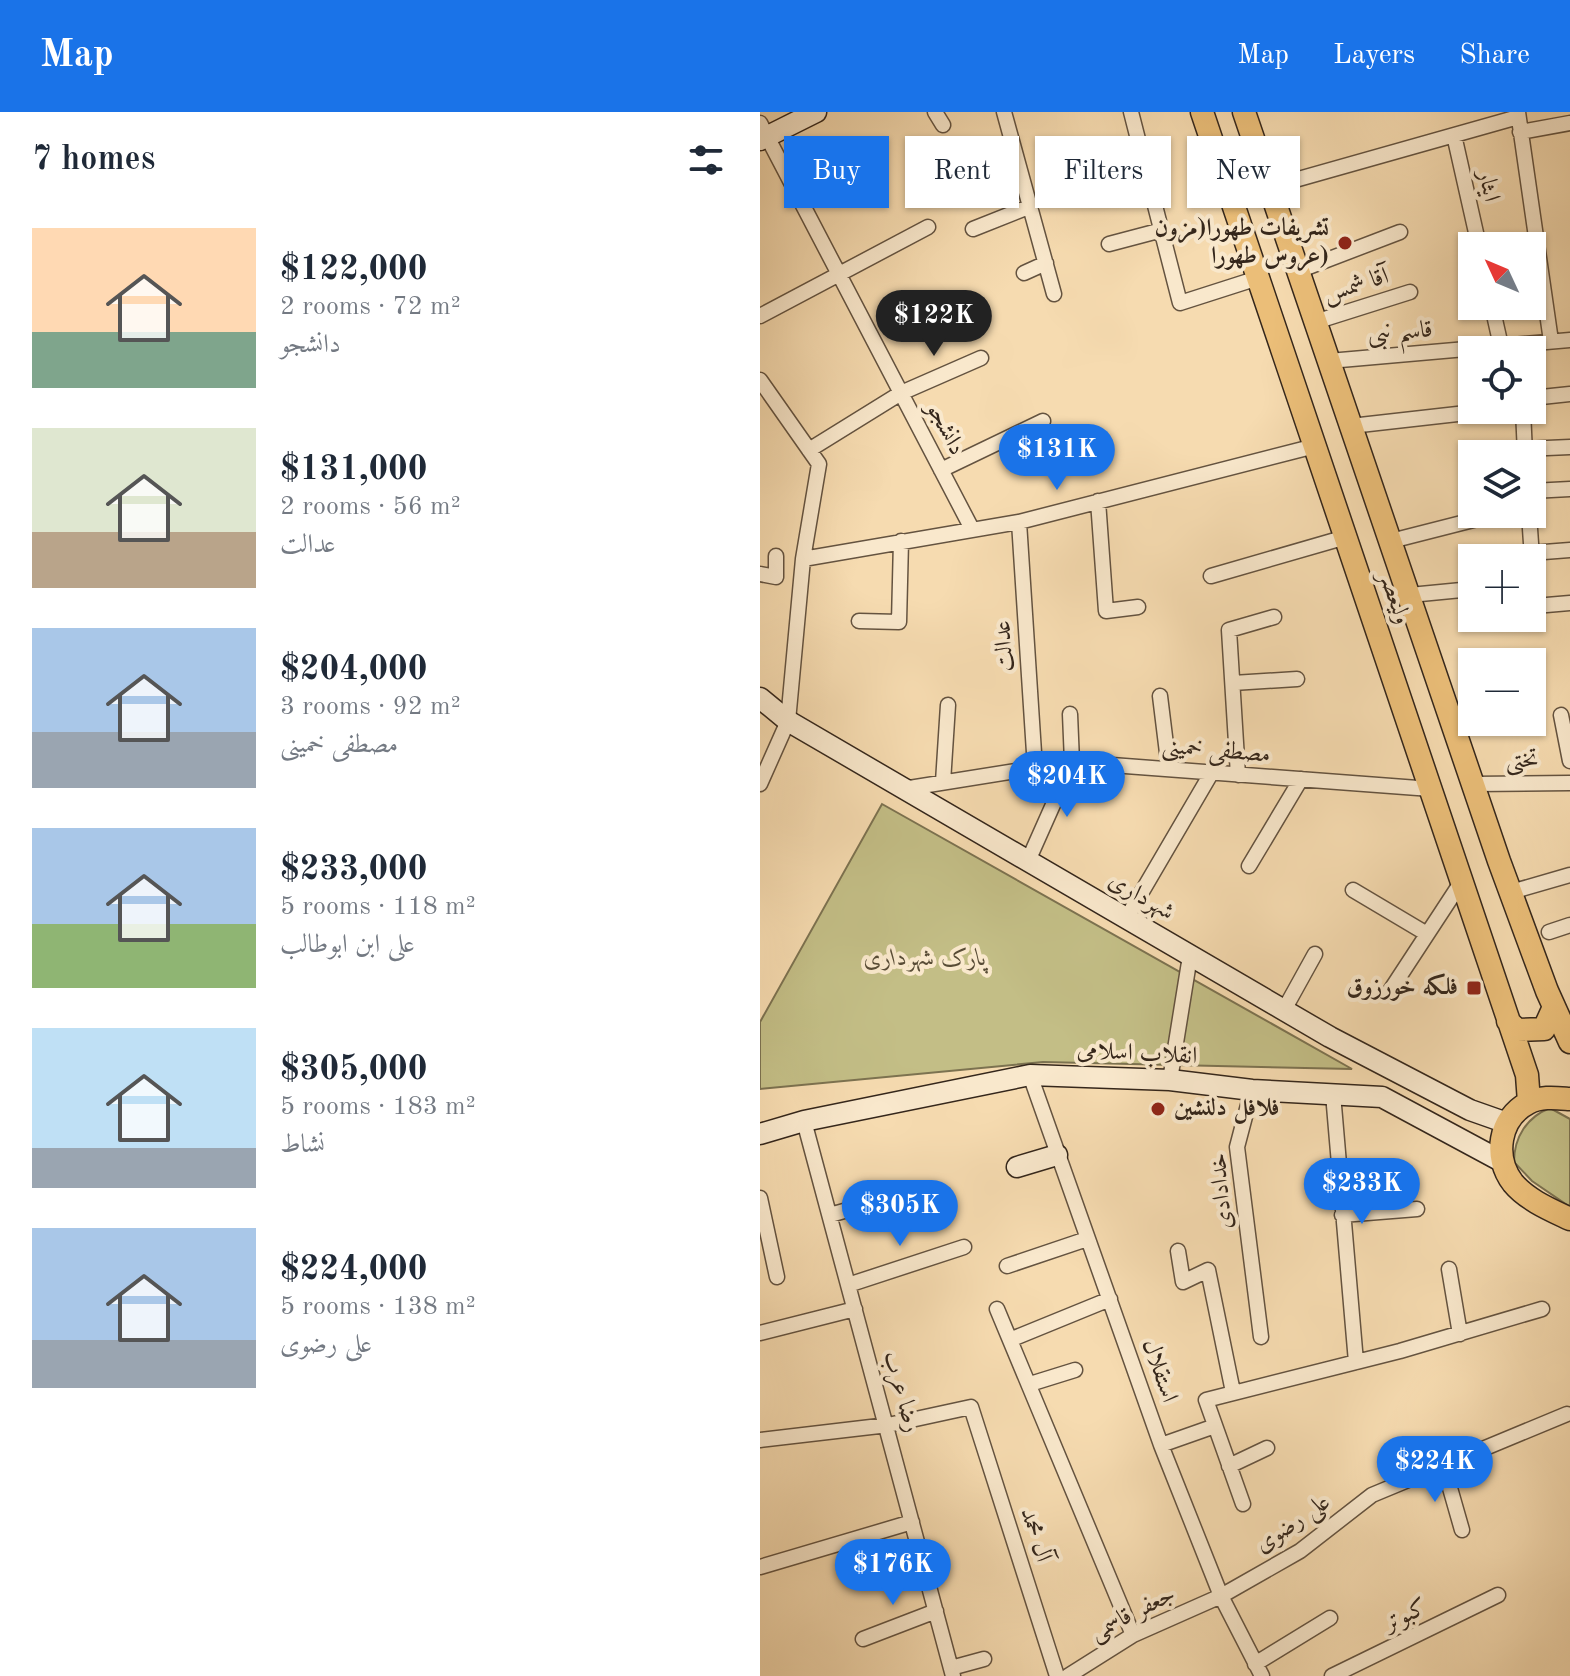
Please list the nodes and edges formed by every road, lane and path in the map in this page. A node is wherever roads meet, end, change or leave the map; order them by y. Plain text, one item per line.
1 (816, 112) edge
2 (1004, 112) edge
3 (1131, 112) edge
4 (1202, 112) edge
5 (1244, 112) edge
6 (1519, 120) edge
7 (1570, 123) edge
8 (762, 133) edge
9 (1454, 135) junction
10 (1252, 136) edge
11 (1300, 179) edge
12 (1031, 206) junction
13 (1277, 208) edge
14 (928, 227) dead end
15 (973, 229) dead end
16 (1162, 230) junction
17 (1400, 232) dead end
18 (1476, 232) edge
19 (1109, 244) dead end
20 (1046, 263) junction
21 (1298, 271) junction
22 (838, 272) junction
23 (1024, 273) dead end
24 (1258, 278) junction
25 (1410, 292) dead end
26 (1054, 294) dead end
27 (760, 316) edge
28 (1315, 322) junction
29 (1570, 340) edge
30 (1551, 341) junction
31 (1546, 342) edge
32 (1458, 350) edge
33 (981, 358) dead end
34 (1329, 361) junction
35 (760, 380) edge
36 (901, 393) junction
37 (1570, 394) edge
38 (1546, 397) edge
39 (1458, 414) edge
40 (1043, 421) dead end
41 (1351, 426) junction
42 (1315, 446) junction
43 (1570, 447) edge
44 (809, 450) junction
45 (1546, 450) edge
46 (941, 470) junction
47 (1570, 489) edge
48 (1546, 490) edge
49 (1098, 501) junction
50 (1019, 522) junction
51 (1458, 524) edge
52 (972, 529) junction
53 (1346, 537) junction
54 (901, 541) junction
55 (1391, 541) junction
56 (1570, 550) edge
57 (1546, 555) edge
58 (776, 556) dead end
59 (803, 559) junction
60 (760, 574) edge
61 (1211, 576) dead end
62 (1458, 590) edge
63 (1410, 595) junction
64 (1570, 603) edge
65 (1546, 605) edge
66 (1138, 607) dead end
67 (1274, 617) dead end
68 (859, 621) dead end
69 (1297, 679) dead end
70 (1233, 683) junction
71 (1160, 696) dead end
72 (760, 698) edge
73 (948, 705) dead end
74 (1070, 714) dead end
75 (1561, 715) dead end
76 (788, 721) junction
77 (1570, 761) edge
78 (1072, 762) junction
79 (1035, 768) junction
80 (1169, 769) junction
81 (1212, 772) junction
82 (1238, 775) junction
83 (1301, 779) junction
84 (943, 782) junction
85 (1570, 783) edge
86 (760, 784) edge
87 (1474, 784) junction
88 (902, 789) junction
89 (1431, 789) junction
90 (1028, 861) junction
91 (1249, 866) dead end
92 (1570, 875) edge
93 (1462, 881) junction
94 (1353, 890) dead end
95 (1511, 892) junction
96 (1126, 919) junction
97 (1570, 925) edge
98 (1549, 932) dead end
99 (1427, 934) junction
100 (1315, 954) dead end
101 (1190, 956) junction
102 (1388, 994) dead end
103 (1554, 1007) junction
104 (1284, 1010) junction
105 (1508, 1021) junction
106 (1570, 1042) edge
107 (1030, 1075) junction
108 (1170, 1080) junction
109 (1252, 1090) junction
110 (1333, 1094) junction
111 (1570, 1099) edge
112 (1529, 1102) junction
113 (804, 1121) junction
114 (1507, 1123) junction
115 (760, 1134) edge
116 (1057, 1155) junction
117 (1501, 1161) junction
118 (1017, 1167) dead end
119 (760, 1198) edge
120 (886, 1199) dead end
121 (1417, 1209) dead end
122 (830, 1215) junction
123 (1342, 1215) junction
124 (1570, 1219) edge
125 (1087, 1239) junction
126 (964, 1247) dead end
127 (1178, 1251) dead end
128 (1007, 1266) dead end
129 (1449, 1269) dead end
130 (777, 1277) dead end
131 (848, 1285) junction
132 (1110, 1299) junction
133 (855, 1309) junction
134 (997, 1309) dead end
135 (1542, 1309) dead end
136 (760, 1333) edge
137 (1460, 1334) junction
138 (1261, 1337) dead end
139 (1012, 1339) junction
140 (1356, 1362) junction
141 (1075, 1370) dead end
142 (1030, 1384) junction
143 (1233, 1392) junction
144 (1567, 1414) dead end
145 (888, 1425) junction
146 (1215, 1426) junction
147 (760, 1440) edge
148 (1161, 1445) junction
149 (1267, 1448) dead end
150 (1229, 1466) junction
151 (1444, 1467) junction
152 (1243, 1504) dead end
153 (912, 1522) junction
154 (1462, 1530) dead end
155 (760, 1567) edge
156 (1498, 1595) dead end
157 (1221, 1596) junction
158 (936, 1611) junction
159 (1330, 1618) dead end
160 (1133, 1635) junction
161 (863, 1639) dead end
162 (984, 1659) dead end
163 (1258, 1670) edge
164 (952, 1672) edge
165 (1057, 1676) edge
166 (1068, 1676) edge
167 (1332, 1676) edge

1 - 8 main road
2 - 12 street
3 - 16 street
4 - 24 main road, ولیعصر
5 - 10 main road, ولیعصر
6 - 7 street
6 - 9 street
6 - 30 street
8 - 22 street, دانشجو
9 - 11 street
9 - 18 street, ایثار
12 - 15 street
12 - 20 street
13 - 21 main road, ولیعصر
14 - 22 street
16 - 19 street
16 - 24 street
17 - 21 street
20 - 23 street
20 - 26 street
21 - 28 main road, ولیعصر
22 - 27 street
22 - 36 street, دانشجو
24 - 42 main road, ولیعصر
25 - 28 street, آقا شمس
28 - 34 main road, ولیعصر
29 - 30 street, قاسم نبی
30 - 31 street, قاسم نبی
32 - 34 street, قاسم نبی
33 - 36 street
34 - 41 main road, ولیعصر
35 - 44 street
36 - 44 street
36 - 46 street, دانشجو
37 - 38 street
39 - 41 street
40 - 46 street
41 - 55 main road, ولیعصر
42 - 49 street
42 - 53 main road, ولیعصر
43 - 45 street
44 - 59 street
46 - 52 street, دانشجو
47 - 48 street
49 - 50 street
49 - 66 street
50 - 52 street
50 - 79 street, عدالت
51 - 55 street
52 - 54 street
53 - 61 street
53 - 89 main road, ولیعصر
54 - 59 street
54 - 68 street
55 - 63 main road, ولیعصر
56 - 57 street
58 - 60 street
59 - 76 street
62 - 63 street
63 - 87 main road, ولیعصر
64 - 65 street
67 - 70 street
69 - 70 street
70 - 82 street
71 - 80 street
72 - 76 main road, شهرداری
73 - 84 street
74 - 78 street
75 - 77 street
76 - 86 street
76 - 88 main road, شهرداری
78 - 79 street, مصطفی خمینی
78 - 80 street, مصطفی خمینی
78 - 90 street
79 - 84 street, مصطفی خمینی
80 - 81 street, مصطفی خمینی
81 - 82 street, مصطفی خمینی
81 - 96 street
82 - 83 street, مصطفی خمینی
83 - 89 street, مصطفی خمینی
83 - 91 street
84 - 88 street, مصطفی خمینی
85 - 87 street, تختی
87 - 95 main road, ولیعصر
88 - 90 main road, شهرداری
89 - 93 main road, ولیعصر
90 - 96 main road, شهرداری
92 - 95 street
93 - 99 street
93 - 105 main road, ولیعصر
94 - 99 street
95 - 103 main road, ولیعصر
96 - 101 main road, شهرداری
97 - 98 street
99 - 102 street
100 - 104 street
101 - 104 main road, شهرداری
101 - 108 street
103 - 105 main road
103 - 106 main road, ولیعصر
104 - 114 main road, شهرداری
105 - 112 main road, ولیعصر
107 - 108 main road, انقلاب اسلامی
107 - 113 main road, انقلاب اسلامی
107 - 116 street, استقلال
108 - 109 main road, انقلاب اسلامی
109 - 110 main road, انقلاب اسلامی
109 - 138 street, خدادادی
110 - 117 main road, انقلاب اسلامی
110 - 123 street
111 - 112 main road
112 - 114 main road
113 - 115 main road, انقلاب اسلامی
113 - 122 street, رضا عرب
114 - 117 main road
116 - 118 main road
116 - 125 street, استقلال
117 - 124 main road
119 - 130 street
120 - 122 street
121 - 123 street
122 - 131 street, رضا عرب
123 - 140 street
125 - 128 street
125 - 132 street, استقلال
126 - 131 street
127 - 143 street
129 - 137 street
131 - 133 street, رضا عرب
132 - 139 street
132 - 148 street, استقلال
133 - 136 street
133 - 145 street, رضا عرب
134 - 139 street
135 - 137 street
137 - 140 street
139 - 142 street
140 - 143 street
141 - 142 street
142 - 160 street
143 - 146 street
144 - 151 street, علی رضوی
145 - 147 street
145 - 153 street, رضا عرب
145 - 165 street, آل محمد
146 - 148 street
146 - 150 street
148 - 157 street, استقلال
149 - 150 street
150 - 152 street
151 - 154 street
151 - 157 street, علی رضوی
153 - 155 street
153 - 158 street, رضا عرب
156 - 167 street, کبوتر
157 - 160 street, جعفر قاسمی
157 - 163 street, استقلال
158 - 161 street
158 - 164 street, رضا عرب
159 - 163 street
160 - 166 street, جعفر قاسمی
162 - 164 street

